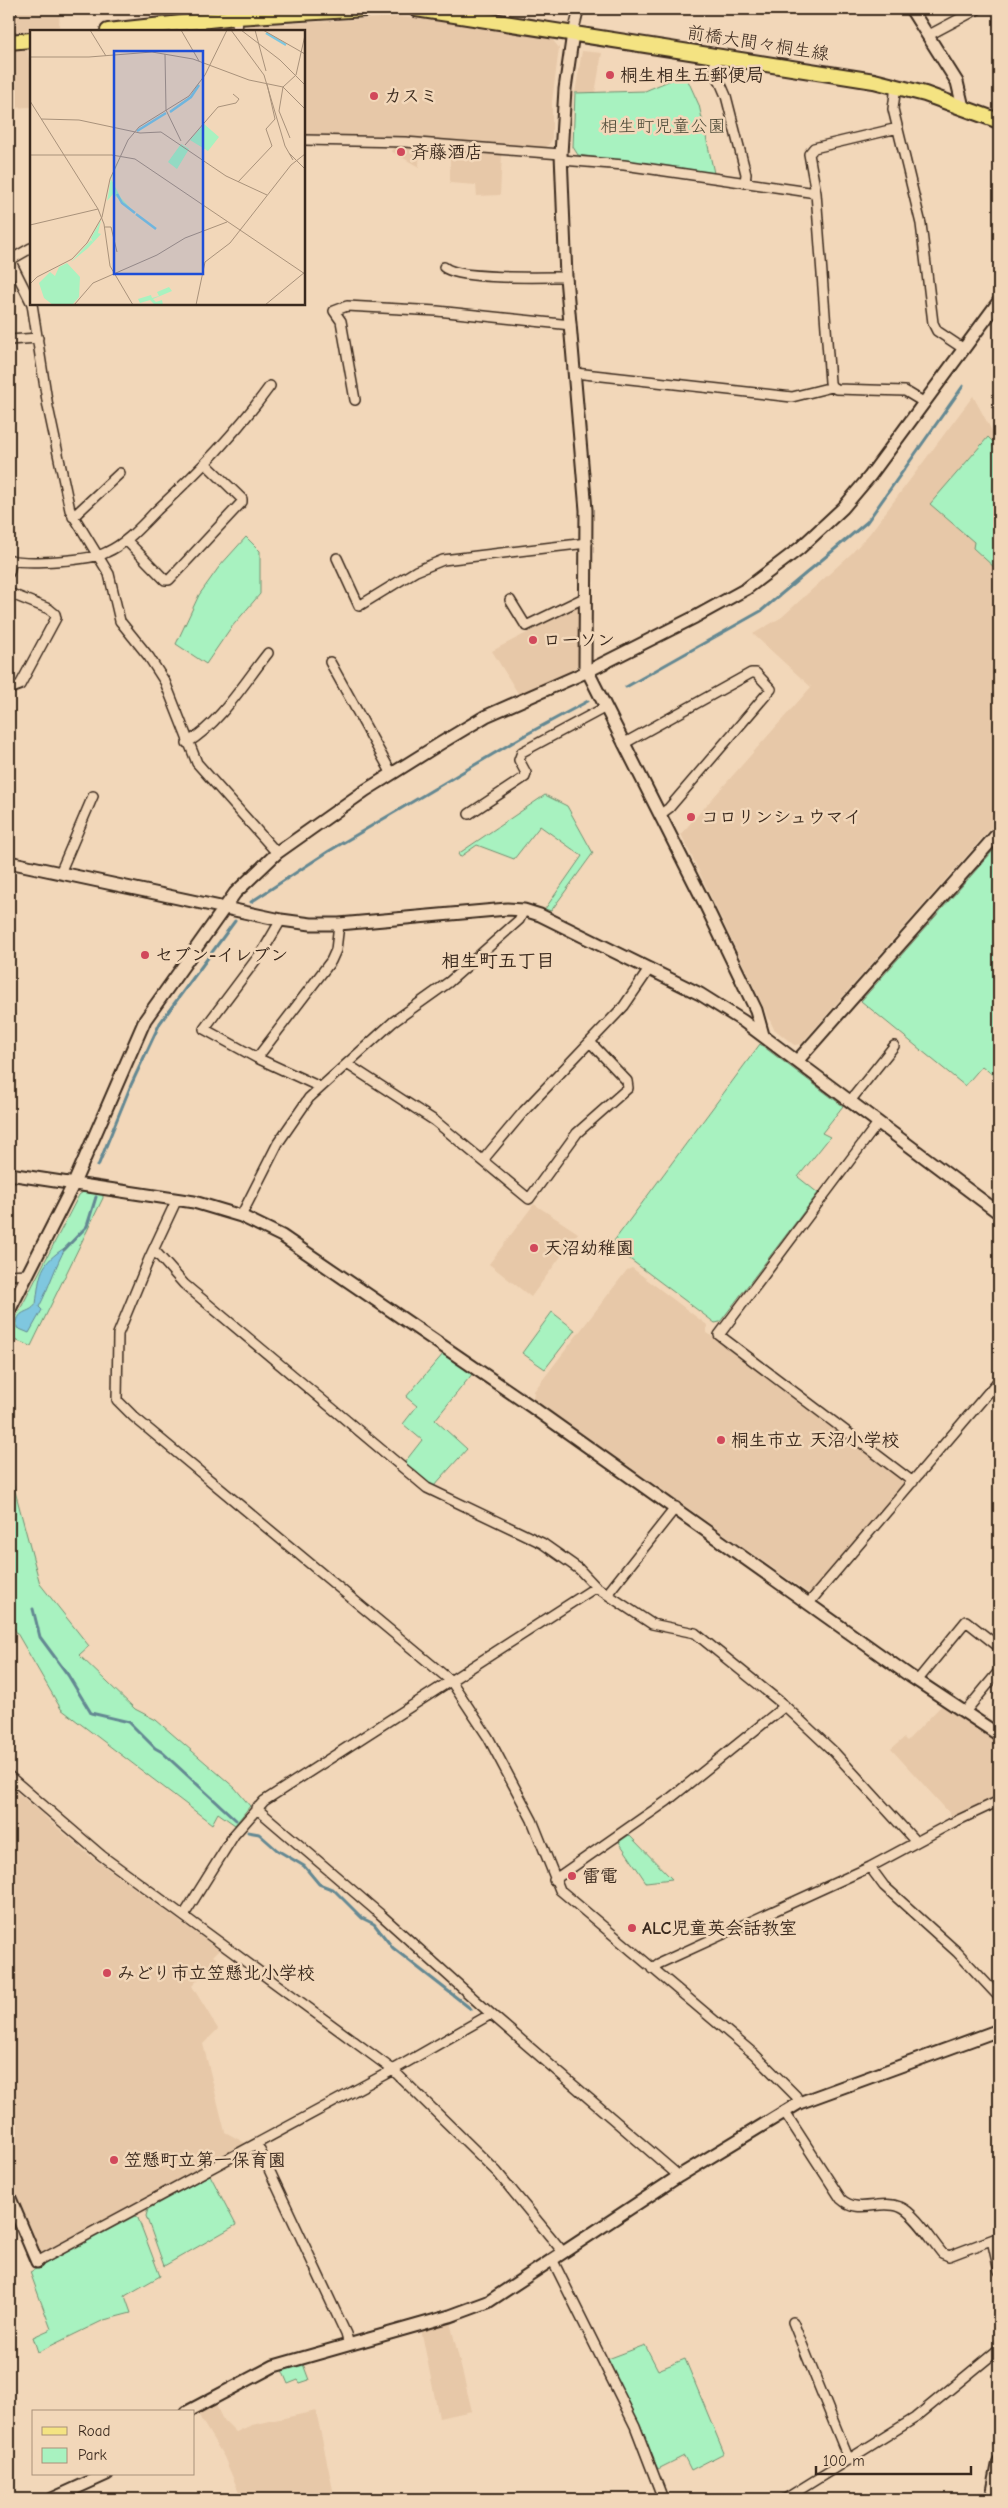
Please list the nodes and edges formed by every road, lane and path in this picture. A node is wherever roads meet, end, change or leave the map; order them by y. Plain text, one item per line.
1 (11, 9) edge
2 (366, 9) edge
3 (416, 9) edge
4 (579, 9) edge
5 (912, 9) edge
6 (978, 9) edge
7 (236, 19) edge
8 (9, 25) edge
9 (119, 30) edge
10 (573, 33) junction
11 (929, 35) junction
12 (30, 40) edge
13 (9, 41) edge
14 (715, 55) junction
15 (896, 86) junction
16 (963, 107) junction
17 (999, 121) edge
18 (898, 128) junction
19 (305, 140) edge
20 (562, 157) junction
21 (745, 183) junction
22 (816, 193) junction
23 (30, 248) edge
24 (9, 259) edge
25 (444, 267) dead end
26 (566, 277) junction
27 (30, 299) edge
28 (999, 301) edge
29 (32, 305) edge
30 (571, 325) junction
31 (38, 338) junction
32 (9, 340) edge
33 (964, 349) junction
34 (575, 373) junction
35 (270, 386) dead end
36 (832, 387) junction
37 (355, 400) dead end
38 (925, 403) junction
39 (206, 464) junction
40 (120, 473) dead end
41 (73, 517) junction
42 (126, 540) junction
43 (587, 544) junction
44 (98, 555) junction
45 (337, 558) dead end
46 (10, 560) edge
47 (9, 573) edge
48 (9, 593) edge
49 (586, 597) junction
50 (510, 600) dead end
51 (268, 653) dead end
52 (330, 662) dead end
53 (586, 672) junction
54 (9, 689) edge
55 (604, 708) junction
56 (188, 742) junction
57 (623, 744) junction
58 (392, 774) junction
59 (93, 796) dead end
60 (469, 814) dead end
61 (661, 814) junction
62 (999, 832) edge
63 (277, 854) junction
64 (9, 862) edge
65 (60, 872) junction
66 (224, 907) junction
67 (524, 910) junction
68 (281, 920) junction
69 (339, 924) junction
70 (650, 968) junction
71 (763, 1035) junction
72 (590, 1042) junction
73 (894, 1046) dead end
74 (257, 1058) junction
75 (798, 1060) junction
76 (347, 1064) junction
77 (320, 1087) junction
78 (850, 1101) junction
79 (878, 1123) junction
80 (483, 1160) junction
81 (9, 1174) edge
82 (74, 1183) junction
83 (177, 1199) junction
84 (999, 1213) edge
85 (241, 1216) junction
86 (154, 1250) junction
87 (26, 1274) junction
88 (9, 1275) edge
89 (9, 1311) edge
90 (999, 1380) edge
91 (913, 1482) junction
92 (676, 1507) junction
93 (596, 1587) junction
94 (608, 1593) junction
95 (808, 1604) junction
96 (999, 1647) edge
97 (999, 1671) edge
98 (452, 1681) junction
99 (917, 1681) junction
100 (785, 1706) junction
101 (965, 1712) junction
102 (999, 1735) edge
103 (9, 1776) edge
104 (999, 1802) edge
105 (256, 1808) junction
106 (916, 1842) junction
107 (870, 1867) junction
108 (554, 1880) junction
109 (184, 1915) junction
110 (652, 1968) junction
111 (999, 1997) edge
112 (491, 2014) junction
113 (999, 2030) edge
114 (393, 2070) junction
115 (799, 2103) junction
116 (784, 2111) junction
117 (256, 2144) junction
118 (679, 2176) junction
119 (9, 2196) edge
120 (995, 2238) edge
121 (563, 2252) junction
122 (552, 2259) junction
123 (38, 2262) joint
124 (999, 2271) edge
125 (793, 2322) dead end
126 (349, 2345) junction
127 (999, 2349) edge
128 (190, 2410) edge
129 (849, 2460) junction
130 (999, 2464) edge
131 (103, 2476) edge
132 (52, 2499) edge
133 (663, 2499) edge
134 (785, 2499) edge
135 (992, 2499) edge

1 - 8 street
2 - 7 main road
3 - 10 main road, 前橋大間々桐生線
4 - 10 street
5 - 11 street
6 - 11 street
7 - 9 main road
10 - 14 main road, 前橋大間々桐生線
10 - 20 street
11 - 16 street
12 - 13 main road
14 - 15 main road, 前橋大間々桐生線
14 - 21 street
15 - 16 main road, 前橋大間々桐生線
15 - 18 street
16 - 17 main road, 前橋大間々桐生線
18 - 22 street
18 - 33 street
19 - 20 street
20 - 21 street
20 - 26 street
21 - 22 street
22 - 36 street
23 - 24 street
24 - 27 street
25 - 26 street
26 - 30 street
28 - 33 street
29 - 31 street
30 - 34 street
30 - 37 street
31 - 32 street
31 - 41 street
33 - 38 street
34 - 36 street
34 - 43 street
35 - 39 street
36 - 38 street
38 - 53 street
39 - 42 street
39 - 42 street
40 - 41 street
41 - 44 street
42 - 44 street
43 - 45 street
43 - 49 street
44 - 46 street
44 - 56 street
46 - 47 street
48 - 54 street
49 - 50 street
49 - 53 street
51 - 56 street
52 - 58 street
53 - 55 street
53 - 58 street
55 - 57 street
55 - 60 street
56 - 63 street
57 - 61 street
57 - 61 street
58 - 63 street
59 - 65 street
61 - 71 street
62 - 75 street
63 - 66 street
64 - 65 street
65 - 66 street
66 - 68 street
66 - 82 street
67 - 69 street
67 - 70 street
67 - 76 street
68 - 69 street
68 - 74 street
69 - 74 street
70 - 71 street
70 - 72 street
71 - 75 street
72 - 80 street
72 - 80 street
73 - 78 street
74 - 77 street
75 - 78 street
76 - 77 street
76 - 80 street
77 - 85 street
78 - 79 street
79 - 84 street
79 - 91 street
81 - 82 street
82 - 83 street
82 - 87 street
83 - 85 street
83 - 86 street
85 - 92 street
86 - 93 street
86 - 98 street
87 - 88 street
87 - 89 street
90 - 91 street
91 - 95 street
92 - 94 street
92 - 95 street
93 - 94 street
93 - 98 street
94 - 100 street
95 - 99 street
96 - 99 street
97 - 101 street
98 - 105 street
98 - 108 street
99 - 101 street
100 - 106 street
100 - 108 street
101 - 102 street
103 - 109 street
104 - 106 street
105 - 109 street
105 - 112 street
106 - 107 street
107 - 110 street
107 - 111 street
108 - 110 street
109 - 114 street
110 - 115 street
112 - 114 street
112 - 118 street
113 - 115 street
114 - 117 street
114 - 121 street
115 - 116 street
116 - 118 street
116 - 120 street
117 - 123 street
117 - 126 street
118 - 121 street
119 - 123 street
120 - 124 street
121 - 122 street
122 - 126 street
122 - 133 street
125 - 129 street
126 - 128 street
127 - 129 street
129 - 134 street
130 - 135 main road
131 - 132 street

